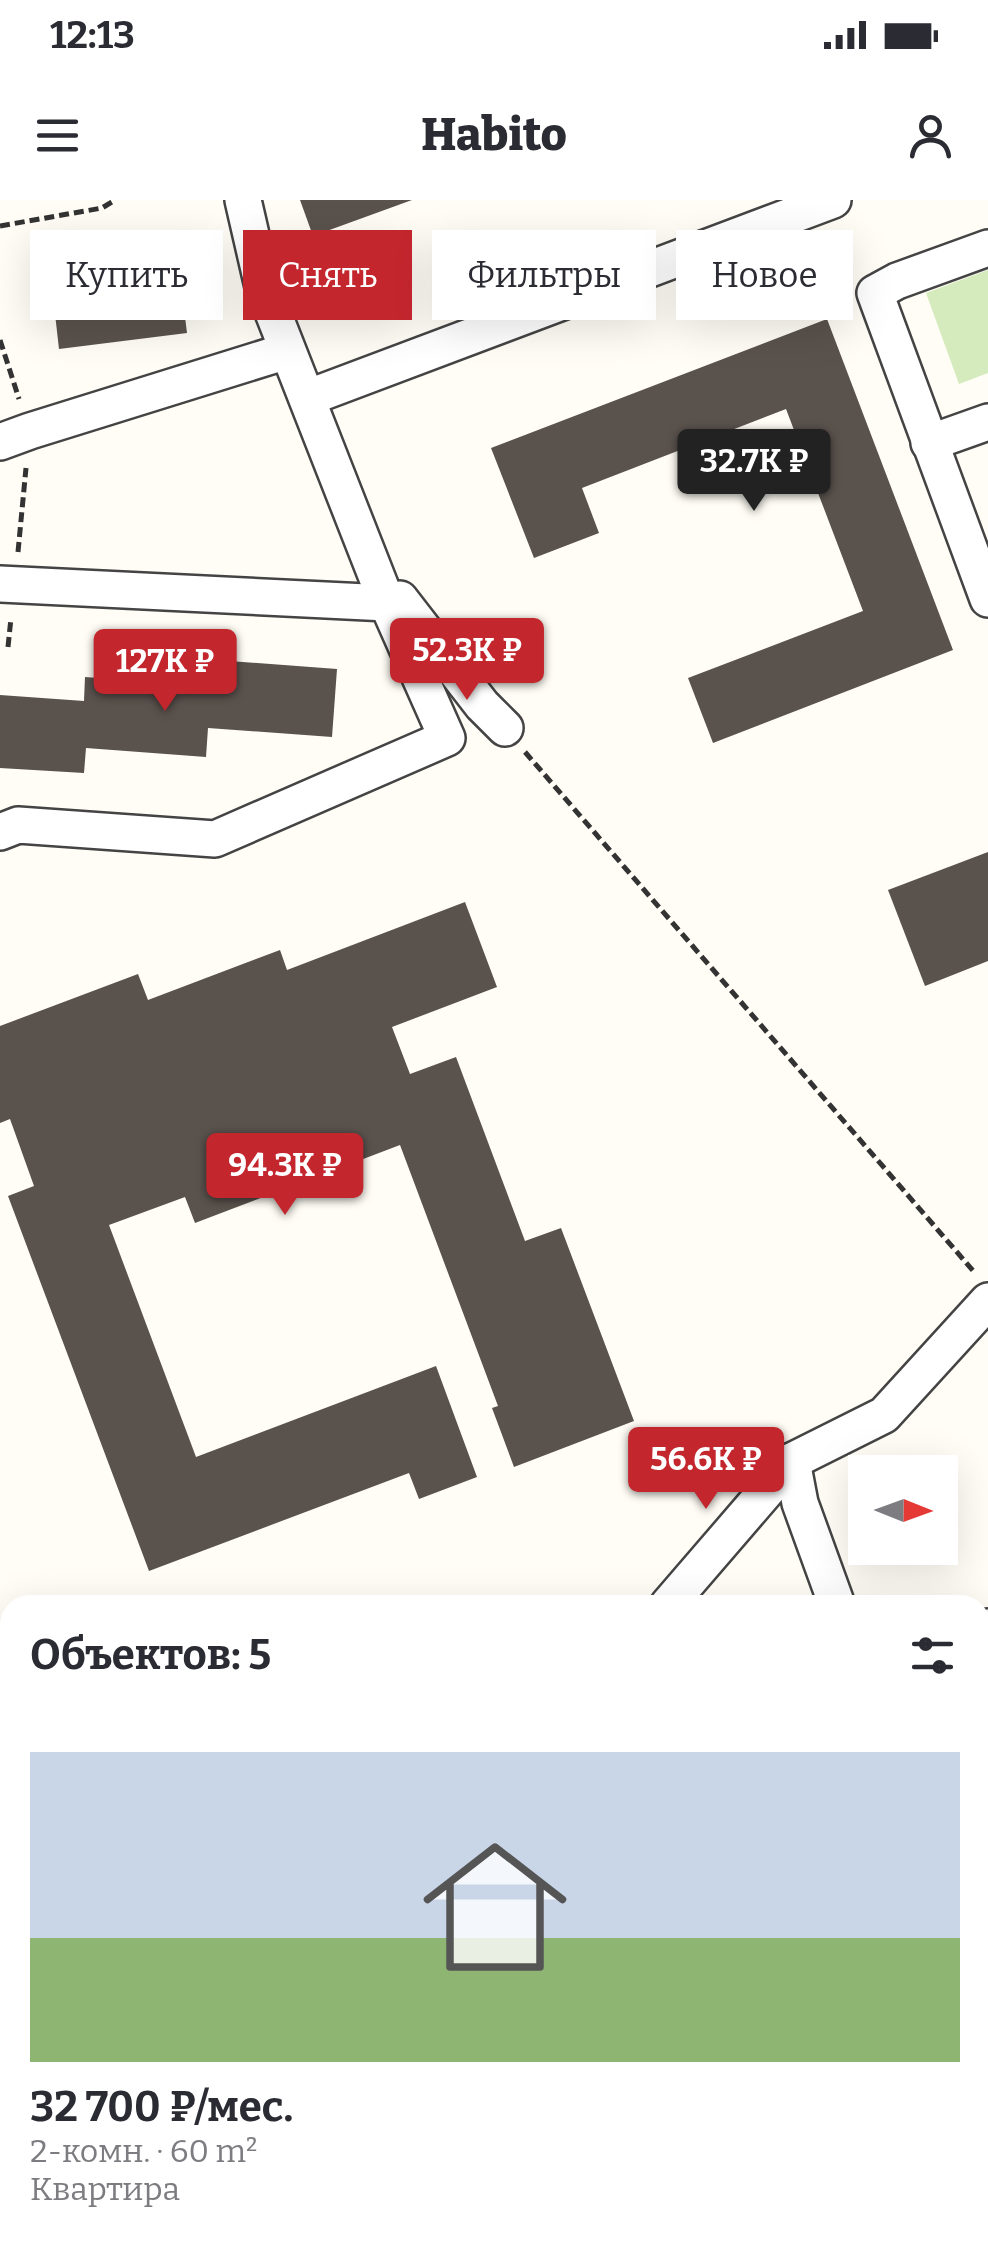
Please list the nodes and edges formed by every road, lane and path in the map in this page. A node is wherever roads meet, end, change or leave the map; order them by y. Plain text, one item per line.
1 (115, 200) edge
2 (243, 200) edge
3 (833, 200) edge
4 (0, 226) edge
5 (988, 248) edge
6 (0, 340) edge
7 (287, 350) junction
8 (307, 398) junction
9 (988, 422) edge
10 (15, 437) edge
11 (929, 444) junction
12 (368, 558) junction
13 (7, 584) edge
14 (988, 598) edge
15 (387, 603) junction
16 (8, 648) dead end
17 (505, 728) joint
18 (0, 832) edge
19 (984, 1291) edge
20 (792, 1461) junction
21 (677, 1595) edge
22 (833, 1595) edge

1 - 4 path
2 - 7 street
3 - 8 street
5 - 11 street
6 - 10 path
7 - 8 street
7 - 10 street
8 - 12 street
9 - 11 street
10 - 13 path
11 - 14 street
12 - 15 street
12 - 17 street
13 - 15 street
13 - 16 path
15 - 18 street
17 - 19 path
19 - 20 street
20 - 21 street
20 - 22 street

